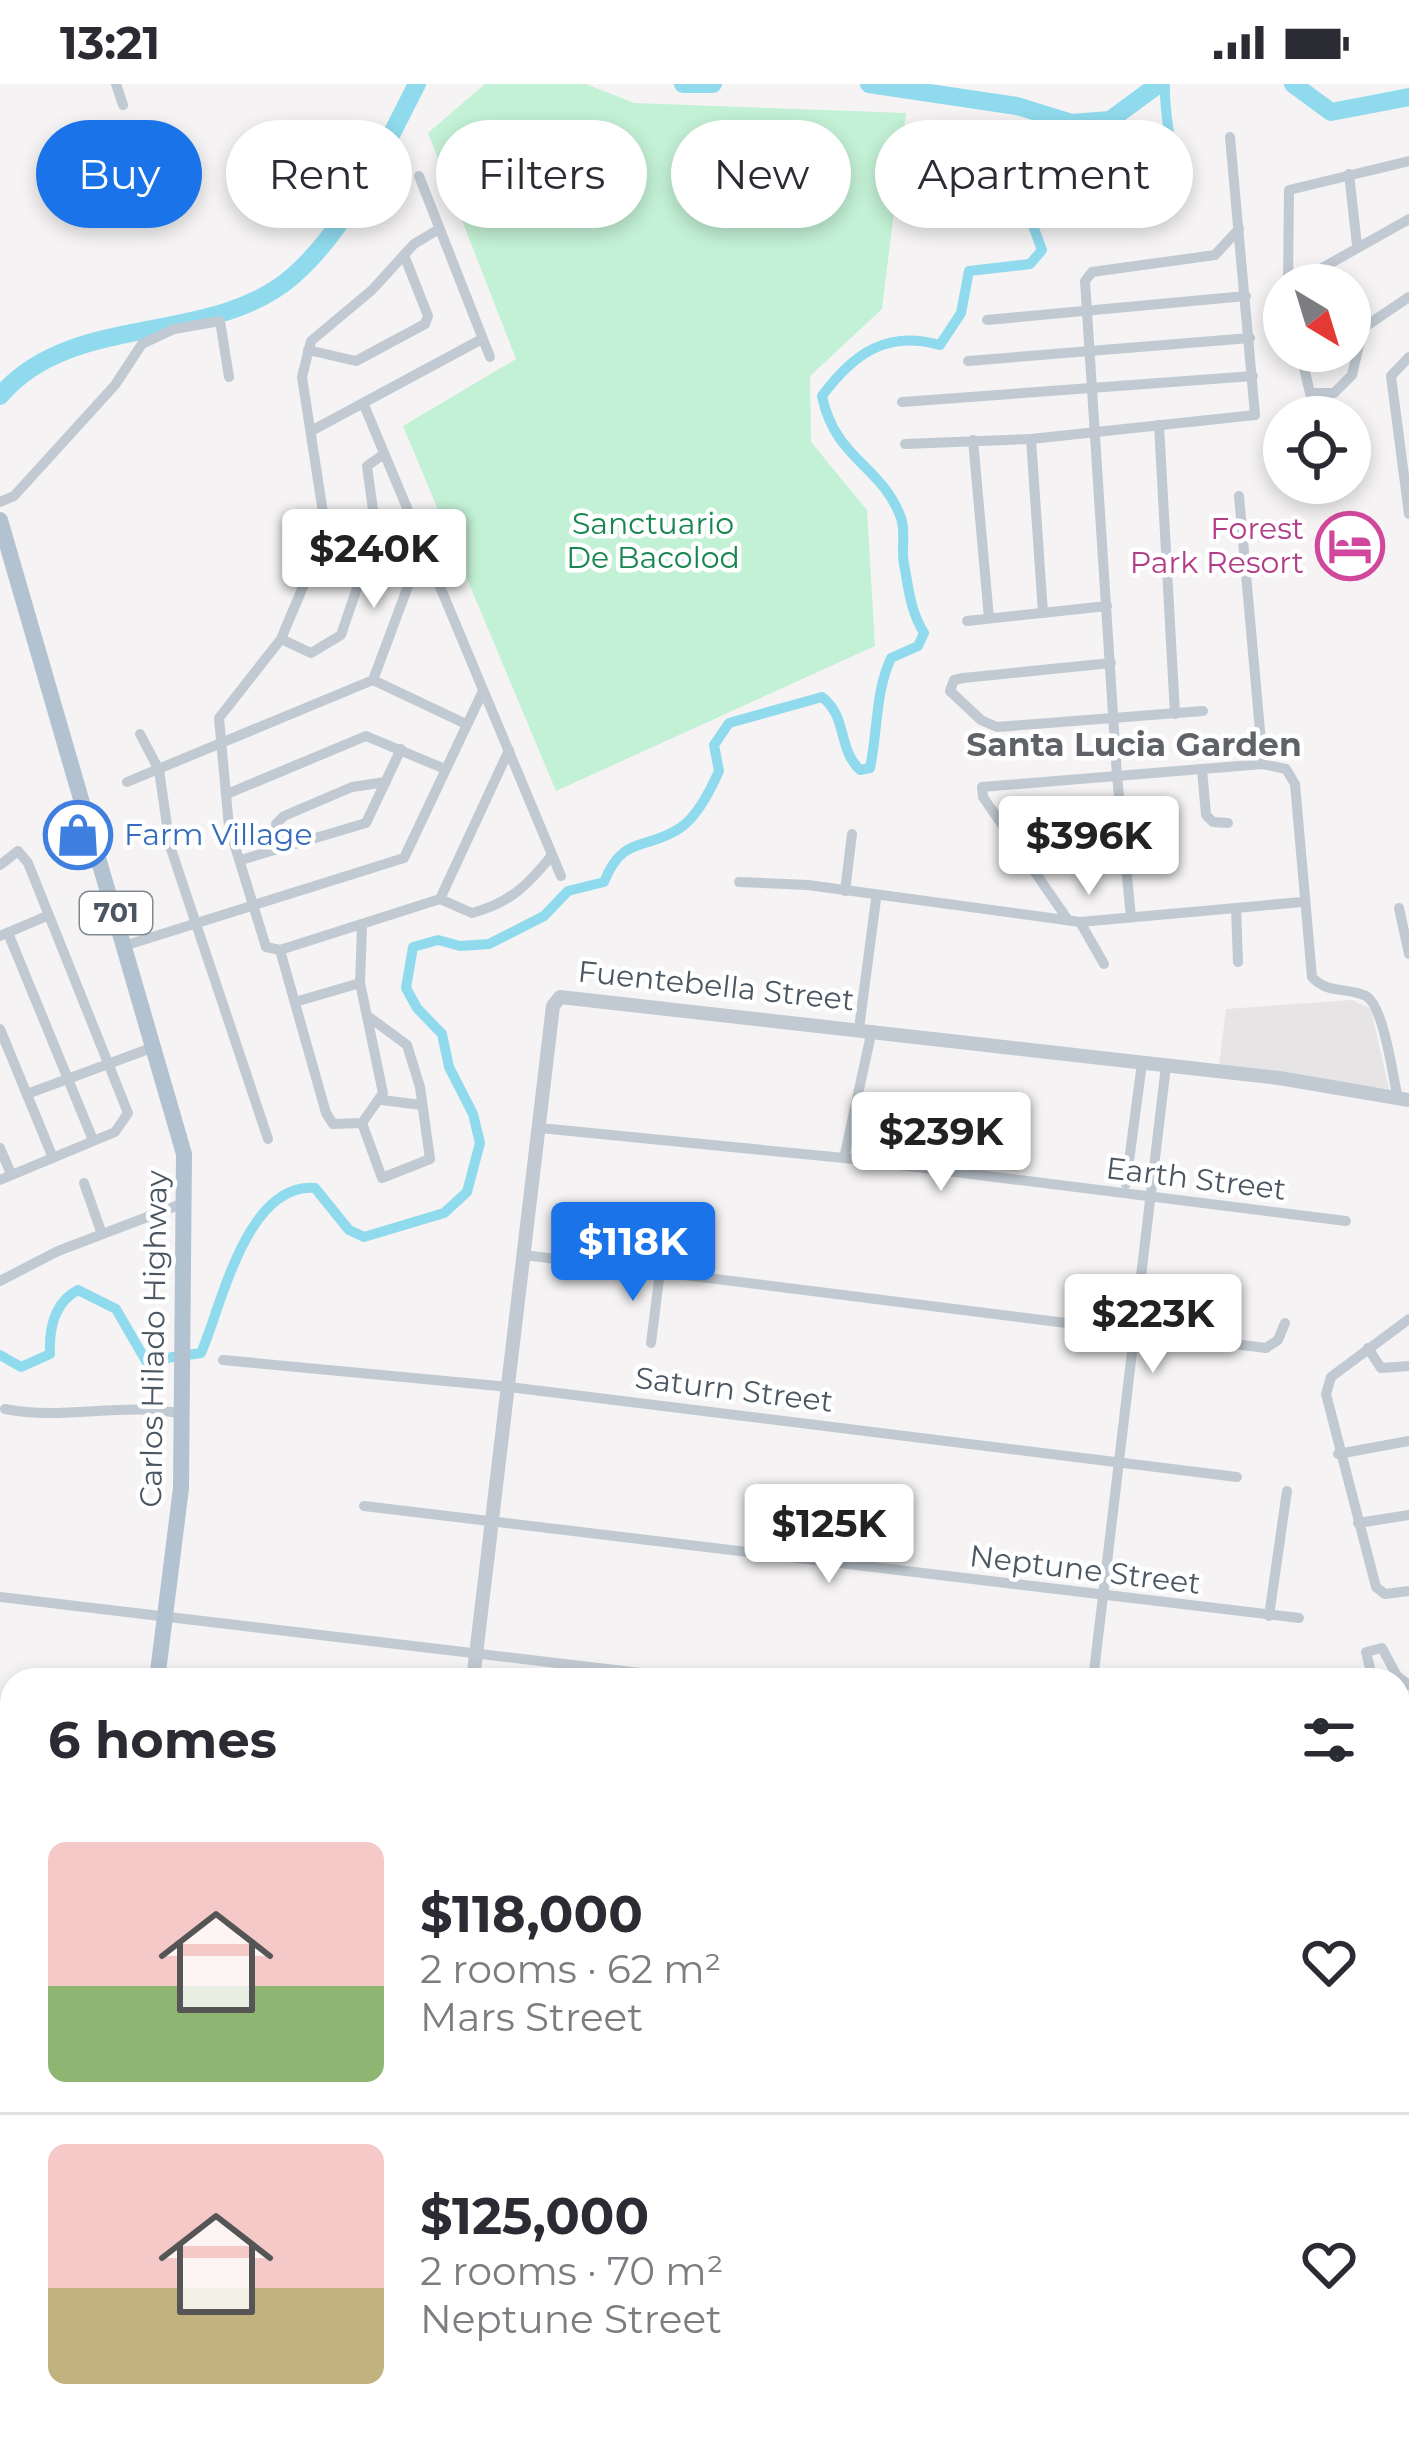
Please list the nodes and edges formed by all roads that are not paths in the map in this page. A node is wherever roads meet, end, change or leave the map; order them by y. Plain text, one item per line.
1 (116, 84) edge
2 (123, 105) dead end
3 (1230, 137) dead end
4 (1409, 161) edge
5 (1348, 174) junction
6 (419, 176) dead end
7 (1409, 219) edge
8 (440, 229) junction
9 (1239, 229) junction
10 (1357, 245) junction
11 (404, 255) junction
12 (1290, 264) edge
13 (1325, 264) edge
14 (1246, 296) junction
15 (1409, 297) edge
16 (1087, 310) junction
17 (987, 320) dead end
18 (1371, 323) edge
19 (1250, 338) junction
20 (482, 339) junction
21 (308, 350) junction
22 (1088, 350) junction
23 (490, 357) dead end
24 (1409, 357) edge
25 (968, 361) dead end
26 (1305, 372) edge
27 (1353, 372) edge
28 (1253, 376) junction
29 (229, 377) dead end
30 (1090, 390) junction
31 (902, 402) dead end
32 (364, 405) junction
33 (1159, 424) junction
34 (314, 430) junction
35 (1094, 431) junction
36 (1031, 439) junction
37 (973, 440) junction
38 (905, 444) dead end
39 (384, 454) junction
40 (1239, 496) dead end
41 (0, 502) edge
42 (1409, 514) edge
43 (0, 523) edge
44 (423, 546) junction
45 (1107, 606) junction
46 (1042, 613) junction
47 (989, 618) junction
48 (967, 621) dead end
49 (281, 639) junction
50 (1112, 663) junction
51 (373, 680) junction
52 (483, 691) junction
53 (1203, 711) dead end
54 (1175, 714) junction
55 (1115, 718) junction
56 (466, 724) junction
57 (140, 734) dead end
58 (221, 743) junction
59 (401, 749) junction
60 (509, 750) junction
61 (1263, 764) junction
62 (445, 769) junction
63 (1202, 769) junction
64 (159, 770) junction
65 (1117, 776) junction
66 (127, 782) dead end
67 (386, 782) junction
68 (227, 794) junction
69 (1228, 823) dead end
70 (852, 834) dead end
71 (279, 848) junction
72 (552, 855) junction
73 (241, 860) junction
74 (0, 865) edge
75 (561, 876) dead end
76 (739, 882) dead end
77 (845, 891) junction
78 (440, 898) junction
79 (876, 899) junction
80 (1301, 902) junction
81 (255, 904) junction
82 (1236, 908) junction
83 (1399, 908) dead end
84 (47, 916) junction
85 (1131, 917) junction
86 (195, 921) junction
87 (1074, 921) junction
88 (362, 926) junction
89 (4, 934) edge
90 (127, 945) junction
91 (280, 950) junction
92 (1409, 954) edge
93 (1238, 962) dead end
94 (1104, 964) dead end
95 (360, 983) junction
96 (295, 1002) junction
97 (369, 1017) junction
98 (0, 1029) edge
99 (865, 1030) junction
100 (157, 1046) junction
101 (111, 1062) junction
102 (1142, 1063) junction
103 (1166, 1066) junction
104 (67, 1077) junction
105 (26, 1094) junction
106 (382, 1100) junction
107 (1403, 1100) edge
108 (422, 1105) junction
109 (362, 1123) junction
110 (540, 1128) junction
111 (268, 1139) dead end
112 (93, 1140) junction
113 (0, 1148) edge
114 (53, 1158) junction
115 (844, 1158) junction
116 (5, 1177) edge
117 (84, 1183) dead end
118 (1126, 1184) dead end
119 (1150, 1199) junction
120 (187, 1203) junction
121 (1346, 1221) dead end
122 (102, 1234) junction
123 (524, 1255) junction
124 (660, 1271) junction
125 (0, 1281) edge
126 (1409, 1319) edge
127 (1285, 1323) dead end
128 (1135, 1332) junction
129 (651, 1342) dead end
130 (1368, 1348) junction
131 (223, 1360) dead end
132 (1409, 1366) edge
133 (509, 1387) junction
134 (5, 1409) dead end
135 (183, 1414) junction
136 (1409, 1441) edge
137 (1338, 1454) junction
138 (1118, 1462) junction
139 (1238, 1477) dead end
140 (1287, 1491) dead end
141 (364, 1506) dead end
142 (1409, 1515) edge
143 (489, 1521) junction
144 (1358, 1522) junction
145 (1409, 1591) edge
146 (1102, 1597) junction
147 (0, 1598) edge
148 (166, 1615) junction
149 (1269, 1616) junction
150 (1299, 1618) dead end
151 (476, 1655) junction
152 (159, 1668) edge
153 (474, 1668) edge
154 (592, 1668) edge
155 (1094, 1668) edge
156 (1369, 1668) edge
157 (1396, 1668) edge

1 - 2 street
3 - 9 street
4 - 5 street
5 - 10 street
5 - 12 street
6 - 8 street
7 - 10 street
8 - 11 street
8 - 20 street
9 - 14 street
9 - 16 street
10 - 13 street
11 - 21 street
11 - 21 street
14 - 16 street
14 - 19 street
15 - 18 street
16 - 17 street
16 - 22 street
19 - 22 street
19 - 28 street
20 - 23 street
20 - 32 street
21 - 34 street
22 - 25 street
22 - 30 street
24 - 42 street
26 - 27 street
28 - 30 street
28 - 33 street
29 - 41 street
30 - 31 street
30 - 35 street
32 - 34 street
32 - 39 street
33 - 35 street
33 - 54 street
34 - 49 street
35 - 36 street
35 - 45 street
36 - 37 street
36 - 46 street
37 - 38 street
37 - 47 street
39 - 44 street
39 - 49 street
40 - 61 street
43 - 90 main road, Carlos Hilado Highway / 701
44 - 51 street
44 - 52 street
45 - 46 street
45 - 50 street
46 - 47 street
47 - 48 street
49 - 58 street
50 - 55 street
50 - 55 street
51 - 56 street
51 - 58 street
52 - 56 street
52 - 60 street
53 - 54 street
54 - 55 street
55 - 65 street
56 - 62 street
57 - 64 street
58 - 64 street
58 - 68 street
59 - 62 street
59 - 67 street
59 - 68 street
60 - 72 street
60 - 78 street
61 - 63 street
61 - 80 street
62 - 81 street
63 - 65 street
63 - 69 street
64 - 66 street
64 - 86 street
65 - 85 street
65 - 87 street
67 - 71 street
67 - 71 street
68 - 73 street
70 - 77 street
71 - 73 street
72 - 75 street
72 - 78 street
73 - 81 street
74 - 84 street
76 - 77 street
77 - 79 street
78 - 88 street
79 - 87 street
79 - 99 street
80 - 82 street
80 - 107 street
81 - 86 street
81 - 91 street
82 - 85 street
82 - 93 street
83 - 92 street
84 - 89 street
84 - 101 street
85 - 87 street
86 - 90 street
86 - 111 street
87 - 94 street
88 - 91 street
88 - 95 street
89 - 104 street
90 - 100 main road, Carlos Hilado Highway / 701
91 - 96 street
95 - 96 street
95 - 97 street
96 - 109 street
97 - 106 street
97 - 108 street
98 - 105 street
99 - 102 street, Fuentebella Street
99 - 110 street, Fuentebella Street
99 - 115 street
100 - 101 street
100 - 120 main road, Carlos Hilado Highway / 701
101 - 104 street
101 - 112 street
102 - 103 street, Fuentebella Street
102 - 118 street
103 - 107 street, Fuentebella Street
103 - 119 street
104 - 105 street
104 - 112 street
105 - 114 street
106 - 108 street
106 - 109 street
108 - 109 street
110 - 115 street, Earth Street
110 - 123 street, Fuentebella Street
112 - 114 street
113 - 116 street
114 - 116 street
115 - 119 street, Earth Street
117 - 122 street
119 - 121 street, Earth Street
119 - 128 street
120 - 122 street
120 - 135 main road, Carlos Hilado Highway / 701
122 - 125 street
123 - 124 street
123 - 133 street, Fuentebella Street
124 - 128 street
124 - 129 street
126 - 130 street
127 - 128 street
128 - 138 street
130 - 132 street
130 - 137 street
131 - 133 street, Saturn Street
133 - 138 street, Saturn Street
133 - 143 street, Fuentebella Street
134 - 135 street
135 - 148 main road, Carlos Hilado Highway / 701
136 - 137 street
137 - 144 street
138 - 139 street, Saturn Street
138 - 146 street
140 - 149 street
141 - 143 street, Neptune Street
142 - 144 street
143 - 146 street, Neptune Street
143 - 151 street, Fuentebella Street
144 - 145 street
146 - 149 street, Neptune Street
146 - 155 street
147 - 148 street
148 - 151 street
148 - 152 main road, Carlos Hilado Highway / 701
149 - 150 street, Neptune Street
151 - 153 street, Fuentebella Street
151 - 154 street
156 - 157 street

